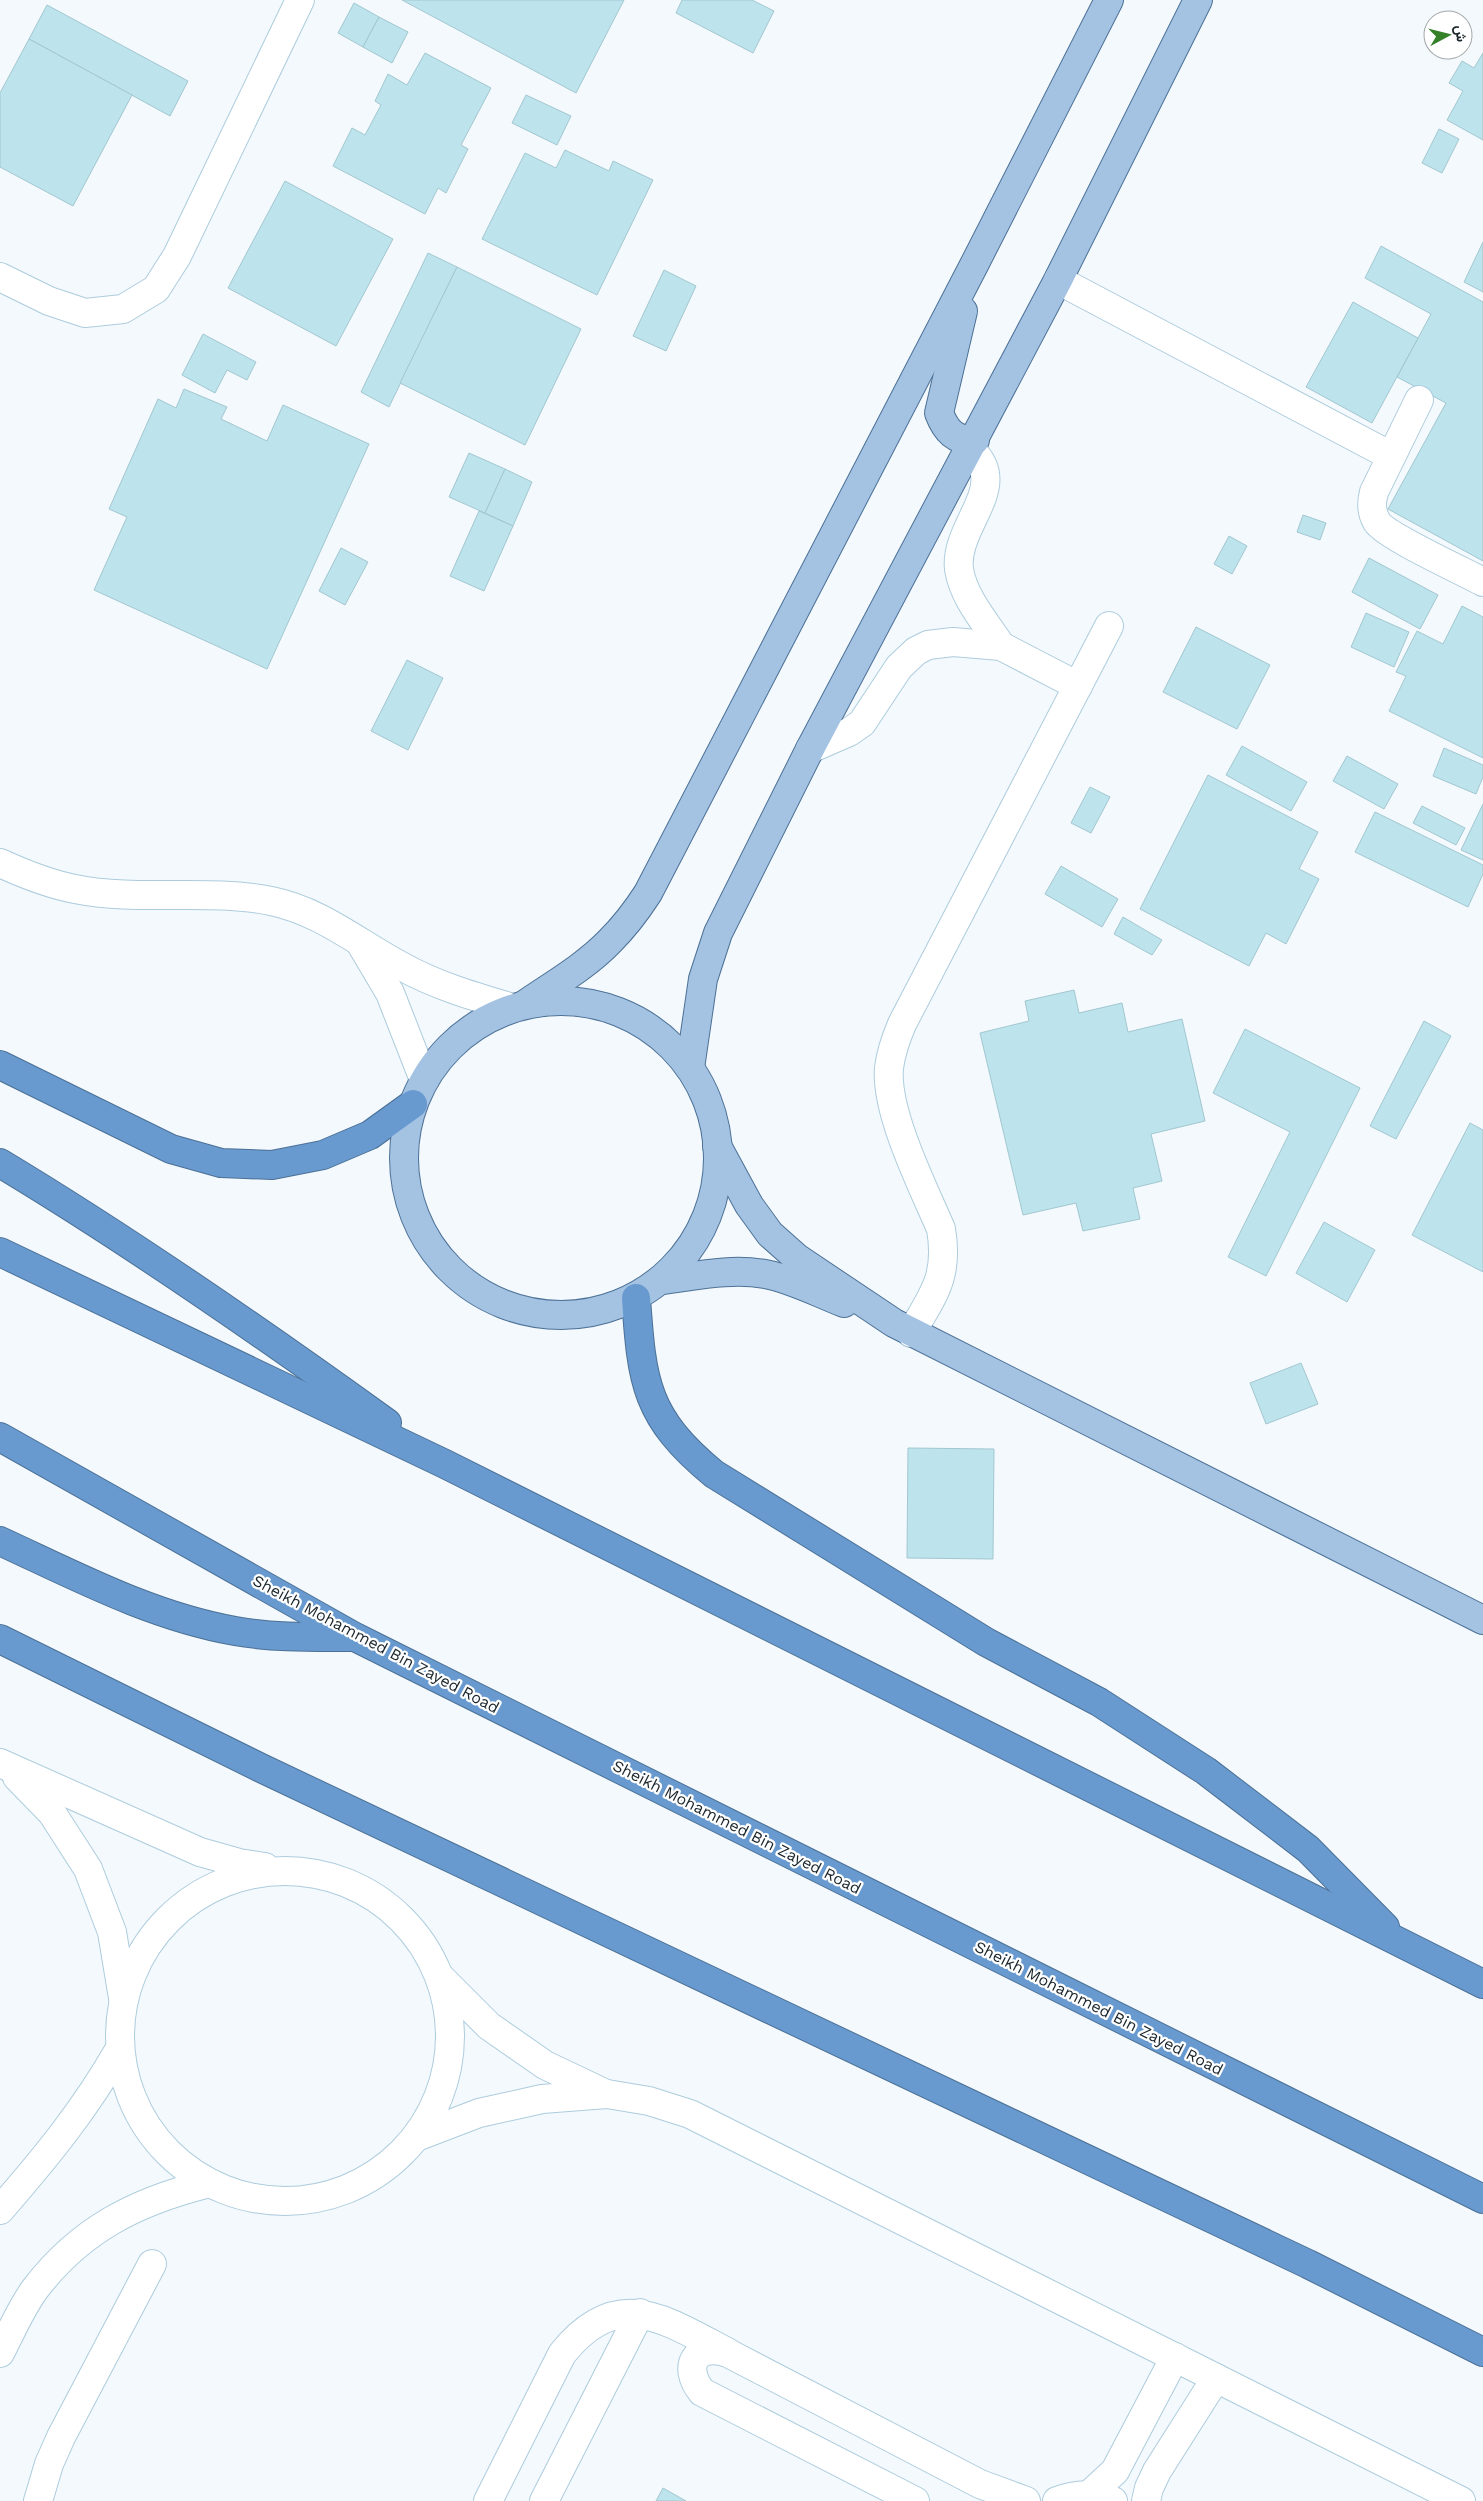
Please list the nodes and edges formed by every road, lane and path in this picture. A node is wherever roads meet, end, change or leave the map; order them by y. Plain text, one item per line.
1 (300, 0) edge
2 (1109, 0) edge
3 (1198, 0) edge
4 (974, 265) junction
5 (0, 277) edge
6 (1058, 280) junction
7 (1419, 400) dead end
8 (972, 443) junction
9 (1391, 456) junction
10 (1483, 582) edge
11 (1110, 626) dead end
12 (1001, 646) junction
13 (1078, 686) junction
14 (810, 749) junction
15 (0, 863) edge
16 (360, 942) junction
17 (518, 1006) junction
18 (0, 1065) edge
19 (690, 1068) junction
20 (424, 1080) junction
21 (413, 1104) junction
22 (717, 1146) junction
23 (0, 1163) edge
24 (0, 1252) edge
25 (662, 1280) junction
26 (636, 1298) junction
27 (903, 1328) junction
28 (0, 1437) edge
29 (445, 1464) junction
30 (0, 1541) edge
31 (1483, 1620) edge
32 (355, 1637) junction
33 (0, 1638) edge
34 (3, 1764) edge
35 (279, 1870) junction
36 (1400, 1942) junction
37 (441, 1978) junction
38 (1483, 1984) edge
39 (123, 1998) junction
40 (119, 2050) junction
41 (607, 2094) junction
42 (418, 2136) junction
43 (206, 2184) junction
44 (1483, 2199) edge
45 (0, 2210) edge
46 (152, 2264) dead end
47 (640, 2314) junction
48 (0, 2352) edge
49 (1483, 2352) edge
50 (728, 2353) junction
51 (1175, 2357) junction
52 (1216, 2378) junction
53 (1101, 2498) edge
54 (38, 2501) edge
55 (488, 2501) edge
56 (544, 2501) edge
57 (915, 2501) edge
58 (1026, 2501) edge
59 (1058, 2501) edge
60 (1146, 2501) edge
61 (1462, 2501) edge

1 - 5 street
2 - 4 main road
3 - 6 main road
4 - 8 main road
4 - 17 main road
6 - 8 main road
6 - 9 street
7 - 9 street
8 - 12 street
8 - 14 main road
9 - 10 street
11 - 13 street
12 - 13 street
12 - 14 street
13 - 27 street
14 - 19 main road
15 - 16 street
16 - 17 street
16 - 20 street
17 - 19 main road
17 - 20 main road
18 - 21 highway
19 - 22 main road
20 - 21 main road
21 - 26 main road
22 - 25 main road
22 - 27 main road
23 - 29 highway
24 - 29 highway
25 - 26 main road
25 - 27 main road
26 - 36 highway
27 - 31 main road
28 - 32 highway, Sheikh Mohammed Bin Zayed Road
29 - 36 highway
30 - 32 highway
32 - 44 highway, Sheikh Mohammed Bin Zayed Road
33 - 49 highway
34 - 35 street
34 - 39 street
35 - 37 street
35 - 39 street
36 - 38 highway
37 - 41 street
37 - 42 street
39 - 40 street
40 - 43 street
40 - 45 street
41 - 42 street
41 - 51 street
42 - 43 street
43 - 48 street
46 - 54 street
47 - 50 street
47 - 55 street
47 - 56 street
50 - 57 street
50 - 58 street
51 - 52 street
51 - 53 street
52 - 60 street
52 - 61 street
53 - 59 street

